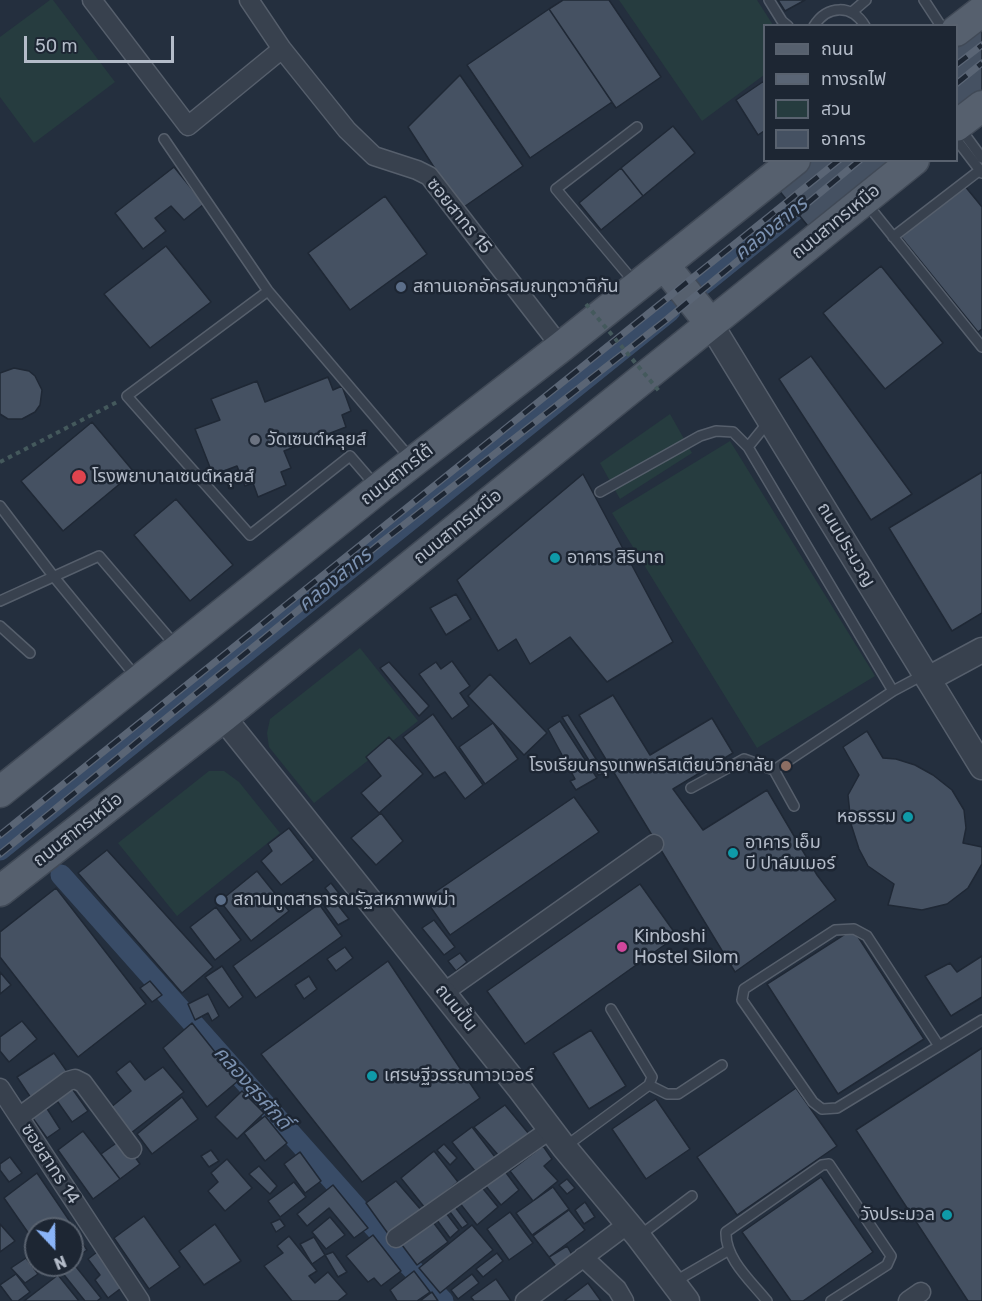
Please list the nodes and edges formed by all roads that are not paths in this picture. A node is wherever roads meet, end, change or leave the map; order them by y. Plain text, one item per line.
1 (92, 0) edge
2 (249, 0) edge
3 (769, 0) edge
4 (866, 0) edge
5 (924, 0) edge
6 (982, 11) edge
7 (852, 12) junction
8 (786, 24) edge
9 (816, 24) edge
10 (864, 24) edge
11 (940, 24) edge
12 (958, 30) edge
13 (282, 49) junction
14 (982, 106) edge
15 (637, 128) dead end
16 (958, 129) edge
17 (958, 131) edge
18 (958, 132) edge
19 (164, 139) dead end
20 (982, 158) edge
21 (793, 162) edge
22 (912, 162) edge
23 (981, 172) edge
24 (864, 200) junction
25 (893, 237) junction
26 (670, 272) junction
27 (637, 286) junction
28 (268, 291) junction
29 (706, 318) junction
30 (982, 346) edge
31 (561, 347) junction
32 (770, 420) junction
33 (748, 447) junction
34 (414, 462) junction
35 (378, 489) junction
36 (600, 492) dead end
37 (0, 506) edge
38 (54, 577) junction
39 (0, 601) edge
40 (0, 626) edge
41 (178, 650) junction
42 (982, 650) edge
43 (30, 653) dead end
44 (927, 677) junction
45 (139, 681) junction
46 (893, 691) junction
47 (223, 717) junction
48 (982, 767) edge
49 (774, 770) junction
50 (691, 788) dead end
51 (0, 792) edge
52 (794, 806) dead end
53 (654, 844) dead end
54 (0, 891) edge
55 (443, 993) junction
56 (611, 1009) dead end
57 (982, 1020) edge
58 (939, 1046) junction
59 (722, 1065) dead end
60 (649, 1085) junction
61 (0, 1088) edge
62 (20, 1117) junction
63 (558, 1138) junction
64 (132, 1149) dead end
65 (692, 1196) dead end
66 (633, 1230) junction
67 (396, 1238) dead end
68 (729, 1250) junction
69 (583, 1257) junction
70 (681, 1292) edge
71 (140, 1301) edge
72 (525, 1301) edge
73 (624, 1301) edge
74 (767, 1301) edge
75 (831, 1301) edge

1 - 13 street
2 - 13 street, ซอยสาทร 15
3 - 8 lane
4 - 7 lane
5 - 11 lane
6 - 12 main road
7 - 9 lane
7 - 10 lane
13 - 31 street, ซอยสาทร 15
14 - 16 main road
15 - 27 lane
17 - 20 lane
18 - 23 lane
19 - 28 lane
21 - 26 main road, ถนนสาทรใต้
22 - 24 main road, ถนนสาทรเหนือ
23 - 25 lane
24 - 25 lane
24 - 29 main road, ถนนสาทรเหนือ
25 - 30 lane
26 - 27 main road, ถนนสาทรใต้
26 - 29 main road
27 - 31 main road, ถนนสาทรใต้
28 - 34 lane
28 - 35 lane
29 - 32 street, ถนนประมวญ
29 - 47 main road, ถนนสาทรเหนือ
31 - 34 main road, ถนนสาทรใต้
32 - 33 lane
32 - 44 street, ถนนประมวญ
33 - 36 lane
33 - 46 lane
34 - 35 main road, ถนนสาทรใต้
35 - 41 main road, ถนนสาทรใต้
37 - 38 lane
38 - 39 lane
38 - 41 lane
38 - 45 lane
40 - 43 lane
41 - 45 main road, ถนนสาทรใต้
42 - 44 street
44 - 46 lane
44 - 48 street, ถนนประมวญ
45 - 51 main road, ถนนสาทรใต้
46 - 49 lane
47 - 54 main road, ถนนสาทรเหนือ
47 - 55 street, ถนนปั้น
49 - 50 lane
49 - 52 lane
53 - 55 street
55 - 63 street, ถนนปั้น
56 - 60 lane
57 - 58 lane
58 - 58 lane
59 - 60 lane
60 - 63 lane
61 - 62 street, ซอยสาทร 14
62 - 64 street
62 - 71 street, ซอยสาทร 14
63 - 66 street, ถนนปั้น
63 - 67 street
65 - 66 lane
66 - 69 street
66 - 70 street, ถนนปั้น
68 - 70 lane
68 - 74 lane
68 - 75 lane
69 - 72 street
69 - 73 street

